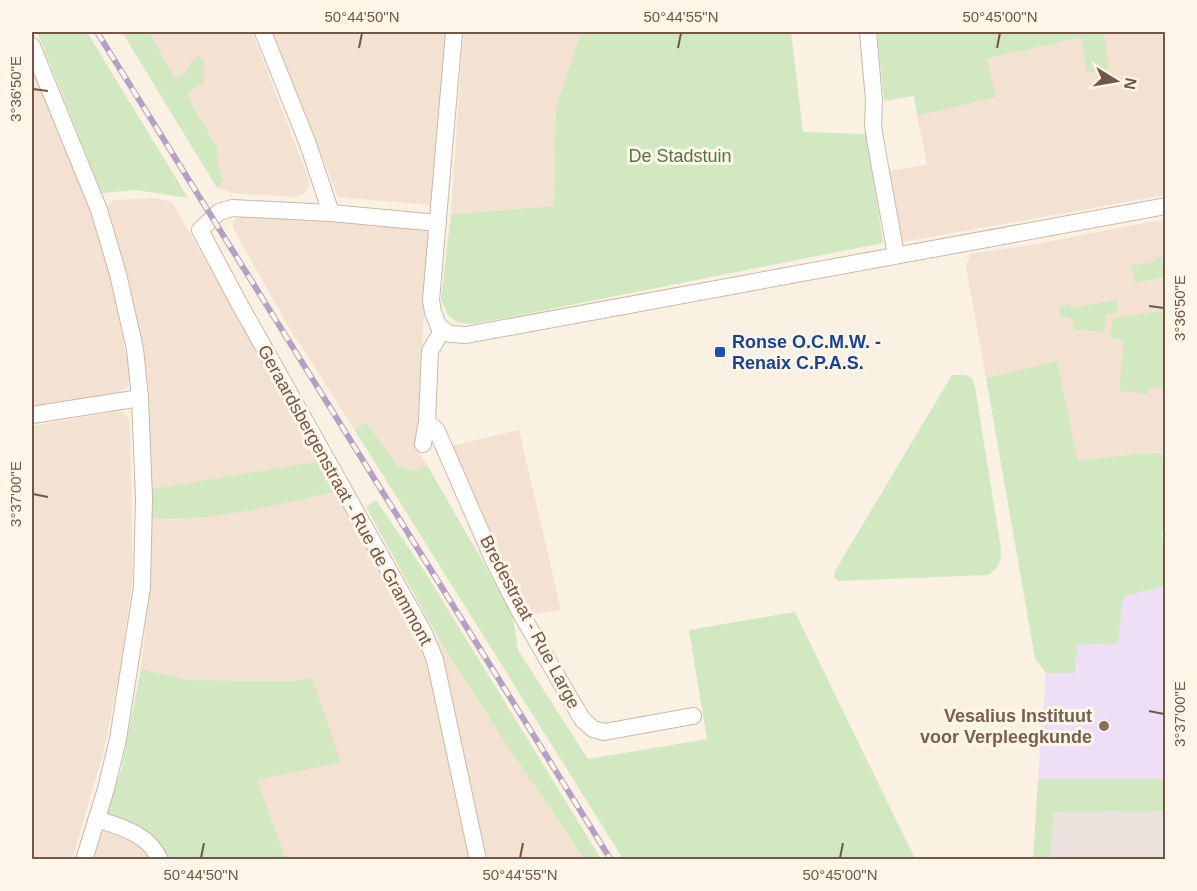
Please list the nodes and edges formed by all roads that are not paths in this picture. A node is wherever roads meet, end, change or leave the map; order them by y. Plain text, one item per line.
1 (263, 32) edge
2 (454, 32) edge
3 (868, 32) edge
4 (32, 45) edge
5 (1166, 206) edge
6 (331, 213) junction
7 (438, 223) junction
8 (896, 255) junction
9 (443, 329) junction
10 (140, 398) junction
11 (32, 415) edge
12 (427, 421) junction
13 (423, 444) dead end
14 (693, 716) dead end
15 (97, 819) junction
16 (84, 860) edge
17 (160, 860) edge
18 (478, 860) edge

1 - 6 street
2 - 7 street
3 - 8 street
4 - 10 street
5 - 8 street
6 - 7 street
6 - 18 street, Geraardsbergenstraat - Rue de Grammont
7 - 9 street
8 - 9 street
9 - 12 street
10 - 11 street
10 - 15 street
12 - 13 street
12 - 14 street, Bredestraat - Rue Large
15 - 16 street
15 - 17 street

